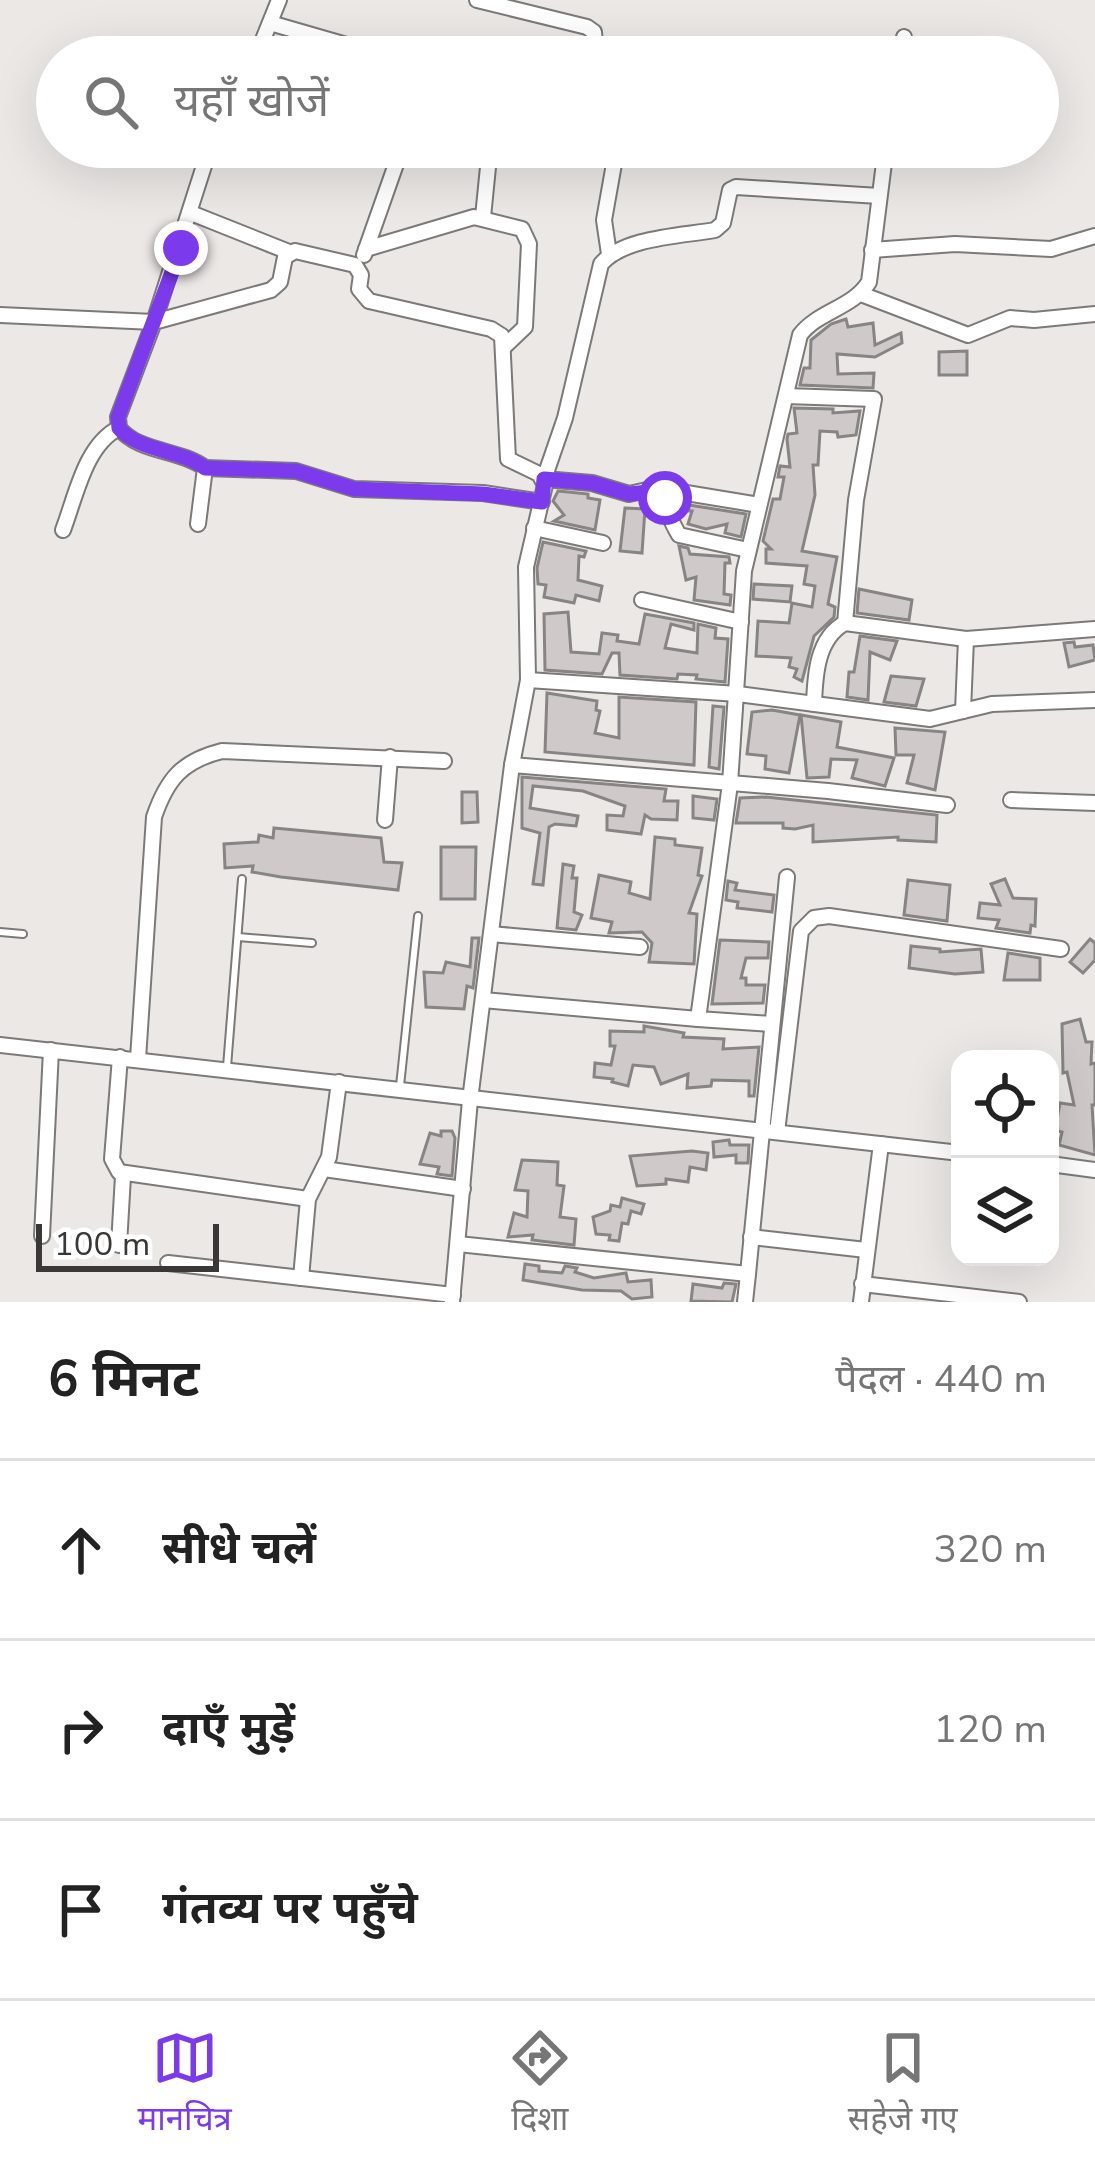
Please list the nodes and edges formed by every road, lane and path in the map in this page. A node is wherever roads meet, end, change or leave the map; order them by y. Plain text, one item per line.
1 (279, 0) edge
2 (477, 0) edge
3 (270, 23) junction
4 (265, 36) edge
5 (315, 36) edge
6 (594, 36) edge
7 (204, 168) edge
8 (395, 168) edge
9 (488, 168) edge
10 (613, 168) edge
11 (883, 168) edge
12 (879, 196) junction
13 (191, 213) junction
14 (483, 217) junction
15 (1095, 236) edge
16 (366, 249) junction
17 (872, 250) junction
18 (289, 252) junction
19 (609, 254) junction
20 (359, 268) junction
21 (861, 295) junction
22 (1095, 314) edge
23 (0, 315) edge
24 (154, 322) junction
25 (506, 346) junction
26 (786, 396) junction
27 (119, 428) junction
28 (205, 468) junction
29 (544, 479) junction
30 (668, 490) junction
31 (542, 502) junction
32 (759, 505) junction
33 (198, 524) dead end
34 (534, 528) junction
35 (64, 530) dead end
36 (603, 544) dead end
37 (748, 550) junction
38 (642, 600) dead end
39 (741, 622) junction
40 (845, 622) junction
41 (1095, 629) edge
42 (966, 639) junction
43 (528, 680) junction
44 (738, 694) junction
45 (1095, 700) edge
46 (814, 704) junction
47 (963, 711) junction
48 (390, 758) junction
49 (444, 760) dead end
50 (512, 764) junction
51 (730, 784) junction
52 (1011, 800) dead end
53 (1095, 803) edge
54 (947, 805) dead end
55 (385, 820) dead end
56 (787, 878) dead end
57 (242, 879) dead end
58 (418, 916) dead end
59 (0, 932) edge
60 (23, 934) dead end
61 (491, 934) junction
62 (237, 937) junction
63 (313, 943) dead end
64 (640, 947) dead end
65 (1060, 949) dead end
66 (483, 1000) junction
67 (698, 1019) junction
68 (771, 1024) junction
69 (0, 1045) edge
70 (51, 1050) junction
71 (120, 1057) junction
72 (138, 1059) junction
73 (227, 1069) junction
74 (340, 1082) junction
75 (399, 1090) junction
76 (470, 1100) junction
77 (769, 1131) junction
78 (881, 1144) junction
79 (951, 1152) edge
80 (1059, 1165) edge
81 (324, 1169) junction
82 (1095, 1170) edge
83 (123, 1176) junction
84 (463, 1189) junction
85 (308, 1199) junction
86 (42, 1237) dead end
87 (751, 1237) junction
88 (119, 1244) dead end
89 (458, 1244) junction
90 (866, 1250) junction
91 (167, 1263) dead end
92 (748, 1274) junction
93 (302, 1278) junction
94 (862, 1284) junction
95 (452, 1298) edge
96 (745, 1302) edge
97 (861, 1302) edge
98 (1019, 1302) edge

1 - 3 street
2 - 6 street
3 - 4 street
3 - 5 street
7 - 13 street
8 - 16 street
9 - 14 street
10 - 19 street
11 - 12 street
12 - 17 street
12 - 19 street
13 - 18 street
13 - 24 street
14 - 16 street
14 - 25 street
15 - 17 street
16 - 20 street
17 - 21 street
18 - 20 street
18 - 24 street
19 - 29 street
20 - 25 street
21 - 22 street
21 - 26 street
23 - 24 street
24 - 27 street
25 - 29 street
26 - 32 street
26 - 40 street
27 - 28 street
27 - 35 street
28 - 31 street
28 - 33 street
29 - 30 street
29 - 31 street
30 - 32 street
30 - 37 street
31 - 34 street
32 - 37 street
34 - 36 street
34 - 43 street
37 - 39 street
38 - 39 street
39 - 44 street
40 - 42 street
40 - 46 street
41 - 42 street
42 - 47 street
43 - 44 street
43 - 50 street
44 - 46 street
44 - 51 street
45 - 47 street
46 - 47 street
48 - 49 street
48 - 55 street
48 - 72 street
50 - 51 street
50 - 61 street
51 - 54 street
51 - 67 street
52 - 53 street
56 - 68 street
57 - 62 lane
58 - 75 lane
59 - 60 lane
61 - 64 street
61 - 66 street
62 - 63 lane
62 - 73 lane
65 - 77 street
66 - 67 street
66 - 76 street
67 - 68 street
68 - 77 street
69 - 70 street
70 - 71 street
70 - 86 street
71 - 72 street
71 - 83 street
72 - 73 street
73 - 74 street
74 - 75 street
74 - 81 street
75 - 76 street
76 - 77 street
76 - 84 street
77 - 78 street
77 - 87 street
78 - 79 street
78 - 90 street
80 - 82 street
81 - 84 street
81 - 85 street
83 - 85 street
83 - 88 street
84 - 89 street
85 - 93 street
87 - 90 street
87 - 92 street
89 - 92 street
89 - 95 street
90 - 94 street
91 - 93 street
92 - 96 street
93 - 95 street
94 - 97 street
94 - 98 street

